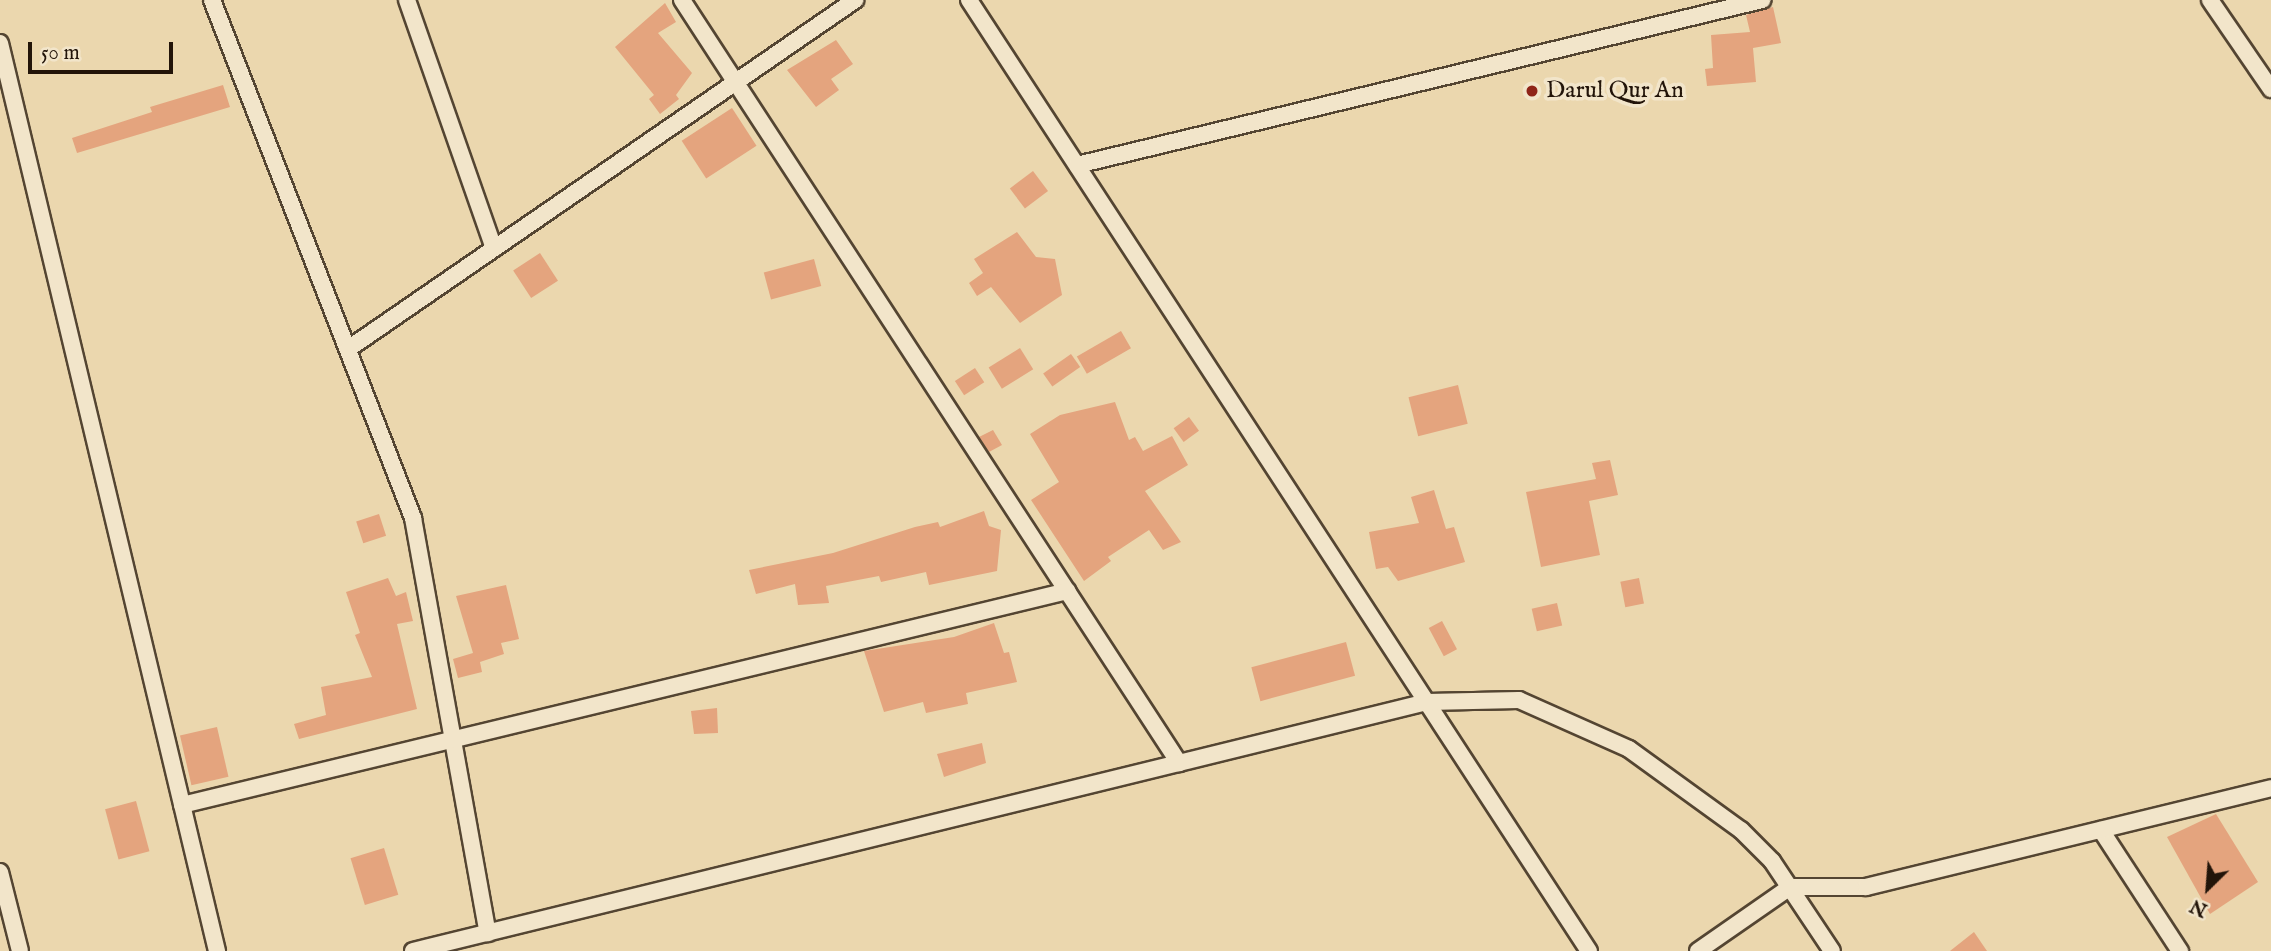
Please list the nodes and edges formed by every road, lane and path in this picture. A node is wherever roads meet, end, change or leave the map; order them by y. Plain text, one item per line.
1 (212, 0) edge
2 (407, 0) edge
3 (682, 0) edge
4 (855, 0) edge
5 (970, 0) edge
6 (1762, 0) edge
7 (2210, 0) edge
8 (1735, 3) edge
9 (0, 43) edge
10 (736, 82) junction
11 (2271, 89) edge
12 (1077, 165) junction
13 (495, 248) junction
14 (348, 349) junction
15 (1067, 590) junction
16 (1427, 702) junction
17 (453, 740) junction
18 (1179, 763) junction
19 (2271, 788) edge
20 (182, 805) junction
21 (2101, 830) junction
22 (0, 872) edge
23 (1790, 887) junction
24 (488, 933) junction
25 (20, 951) edge
26 (217, 951) edge
27 (413, 951) edge
28 (1589, 951) edge
29 (1698, 951) edge
30 (1832, 951) edge
31 (2179, 951) edge

1 - 14 street
2 - 13 street
3 - 10 street
4 - 10 street
5 - 12 street
6 - 8 street
7 - 11 street
8 - 12 street
9 - 20 street
10 - 13 street
10 - 15 street
12 - 16 street
13 - 14 street
14 - 17 street
15 - 17 street
15 - 18 street
16 - 18 street
16 - 23 street
16 - 28 street
17 - 20 street
17 - 24 street
18 - 24 street
19 - 21 street
20 - 26 street
21 - 23 street
21 - 31 street
22 - 25 street
23 - 29 street
23 - 30 street
24 - 27 street

